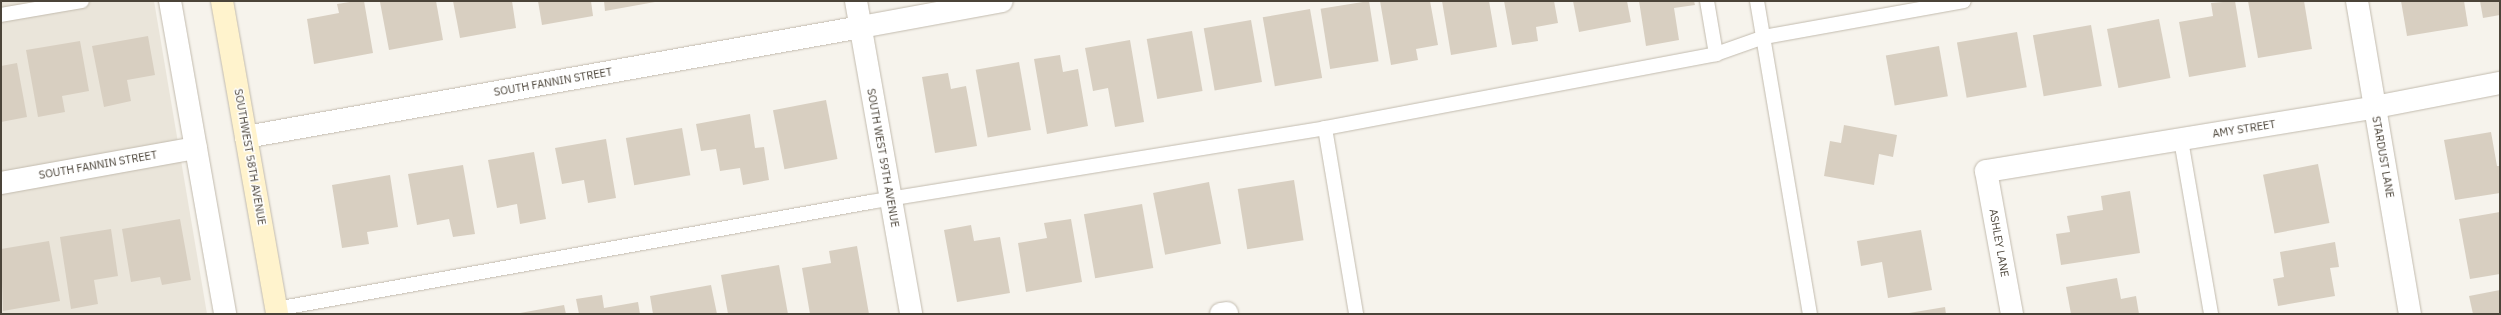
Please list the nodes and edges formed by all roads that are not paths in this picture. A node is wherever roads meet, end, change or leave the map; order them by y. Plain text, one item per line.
1 (82, 1) edge
2 (170, 1) edge
3 (222, 1) edge
4 (856, 1) edge
5 (1002, 1) edge
6 (1707, 1) edge
7 (1757, 1) edge
8 (1964, 1) edge
9 (2357, 1) edge
10 (1, 15) edge
11 (860, 27) junction
12 (1764, 37) junction
13 (1716, 54) junction
14 (2500, 83) edge
15 (2375, 107) junction
16 (1325, 128) junction
17 (246, 137) junction
18 (2181, 140) junction
19 (196, 148) junction
20 (1986, 171) joint
21 (1, 183) edge
22 (890, 199) junction
23 (277, 312) edge
24 (225, 314) edge
25 (911, 314) edge
26 (1356, 314) edge
27 (1810, 314) edge
28 (2012, 314) edge
29 (2211, 314) edge
30 (2410, 314) edge

1 - 10 lane
2 - 19 street
3 - 17 main road, SOUTHWEST 58TH AVENUE
4 - 11 street, SOUTH WEST 59TH AVENUE
5 - 11 street, SOUTH FANNIN STREET
6 - 13 lane
7 - 12 lane
8 - 12 lane
9 - 15 street, STARDUST LANE
11 - 17 street, SOUTH FANNIN STREET
11 - 22 street, SOUTH WEST 59TH AVENUE
12 - 13 lane
12 - 27 lane
13 - 16 lane
14 - 15 street, AMY STREET
15 - 18 street, AMY STREET
15 - 30 street, STARDUST LANE
16 - 22 lane
16 - 26 lane
17 - 23 main road, SOUTHWEST 58TH AVENUE
18 - 20 street, AMY STREET
18 - 29 lane
19 - 21 street, SOUTH FANNIN STREET
19 - 24 street
20 - 28 street, ASHLEY LANE
22 - 23 lane
22 - 25 street, SOUTH WEST 59TH AVENUE

